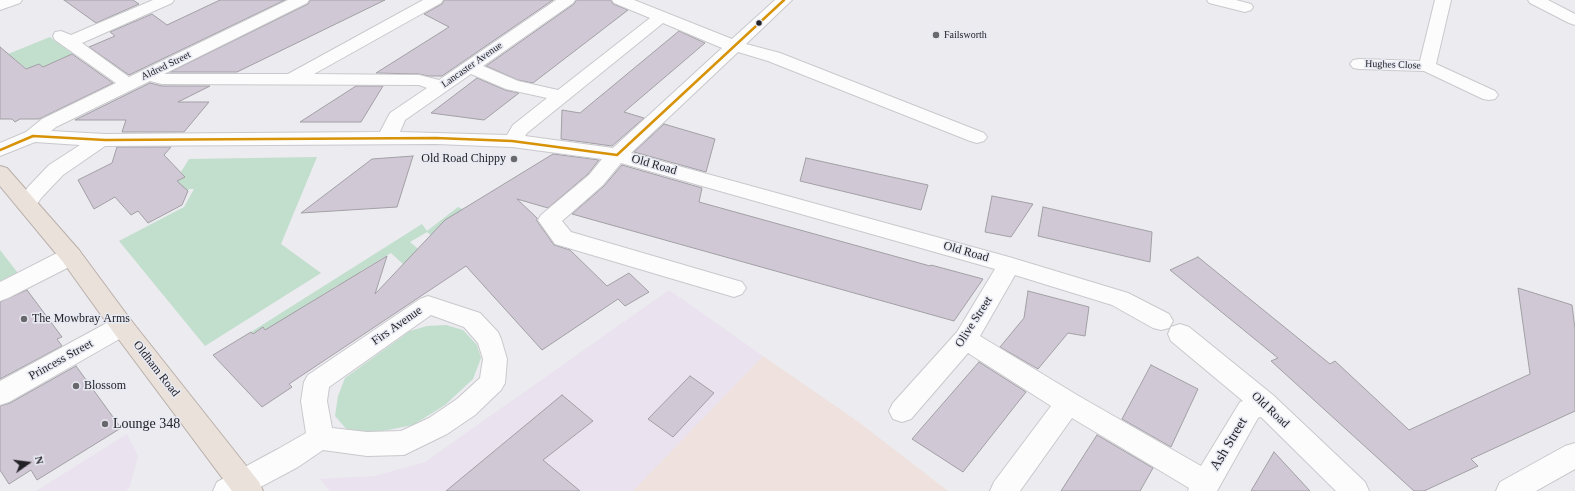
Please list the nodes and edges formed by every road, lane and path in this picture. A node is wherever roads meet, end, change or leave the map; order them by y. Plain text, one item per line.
1 (14, 0) edge
2 (166, 0) edge
3 (302, 0) edge
4 (435, 0) edge
5 (567, 0) edge
6 (620, 0) edge
7 (784, 0) edge
8 (1216, 0) edge
9 (1443, 0) edge
10 (1536, 0) edge
11 (0, 5) edge
12 (1245, 7) dead end
13 (661, 17) junction
14 (1575, 20) edge
15 (733, 46) junction
16 (1359, 64) dead end
17 (1427, 66) junction
18 (470, 67) junction
19 (149, 74) junction
20 (293, 79) junction
21 (128, 84) junction
22 (442, 86) junction
23 (1489, 95) dead end
24 (561, 96) junction
25 (33, 136) junction
26 (977, 137) dead end
27 (387, 139) junction
28 (101, 140) junction
29 (512, 141) junction
30 (0, 150) edge
31 (617, 155) junction
32 (0, 173) edge
33 (27, 203) junction
34 (71, 256) junction
35 (1009, 264) junction
36 (734, 288) dead end
37 (0, 292) edge
38 (122, 326) junction
39 (966, 339) junction
40 (0, 394) edge
41 (1068, 402) junction
42 (1264, 403) junction
43 (902, 411) dead end
44 (320, 438) junction
45 (1575, 455) edge
46 (1203, 487) edge
47 (240, 488) edge
48 (1004, 491) edge
49 (1355, 491) edge
50 (1510, 491) edge

1 - 11 street
2 - 21 street
3 - 19 street, Aldred Street
4 - 20 street
5 - 18 street, Lancaster Avenue
6 - 13 street
7 - 15 street
8 - 12 street
9 - 17 street, Hughes Close
10 - 14 street
13 - 15 street
13 - 24 street
15 - 26 street
15 - 31 street
16 - 17 street, Hughes Close
17 - 23 street, Hughes Close
18 - 22 street, Lancaster Avenue
18 - 24 street
19 - 20 street
19 - 21 street, Aldred Street
20 - 22 street
21 - 25 street, Aldred Street
22 - 27 street, Lancaster Avenue
24 - 29 street
25 - 28 street, Old Road
25 - 30 street, Old Road
27 - 28 street, Old Road
27 - 29 street, Old Road
28 - 33 street
29 - 31 street, Old Road
31 - 35 street, Old Road
31 - 36 street
32 - 33 highway, Oldham Road
33 - 34 highway, Oldham Road
34 - 37 street
34 - 38 highway, Oldham Road
35 - 39 street, Olive Street
35 - 42 street, Old Road
38 - 40 street, Princess Street
38 - 47 highway, Oldham Road
39 - 41 street
39 - 43 street, Olive Street
41 - 46 street
41 - 48 street
42 - 46 street, Ash Street
42 - 49 street, Old Road
44 - 44 street, Firs Avenue
44 - 47 street
45 - 50 street

